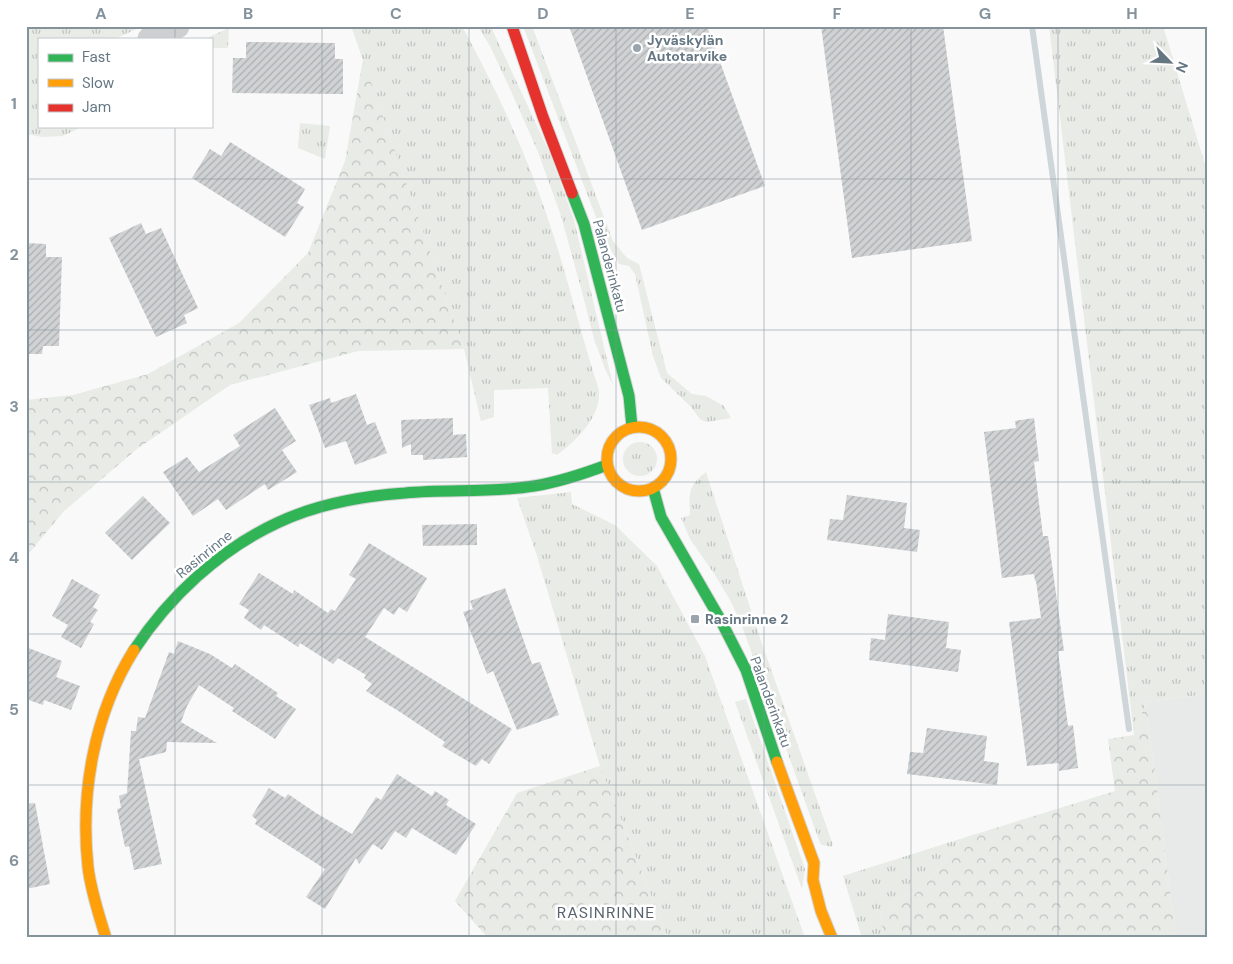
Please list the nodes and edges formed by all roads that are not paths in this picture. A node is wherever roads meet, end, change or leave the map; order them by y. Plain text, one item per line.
1 (177, 26) edge
2 (512, 26) edge
3 (152, 38) edge
4 (512, 59) dead end
5 (543, 117) junction
6 (632, 427) junction
7 (607, 465) junction
8 (653, 488) junction
9 (106, 938) edge
10 (832, 938) edge

1 - 3 street
2 - 5 street, Palanderinkatu
4 - 5 street, Palanderinkatu
5 - 6 street, Palanderinkatu
6 - 7 street
6 - 8 street
7 - 8 street
7 - 9 street, Rasinrinne
8 - 10 street, Palanderinkatu

